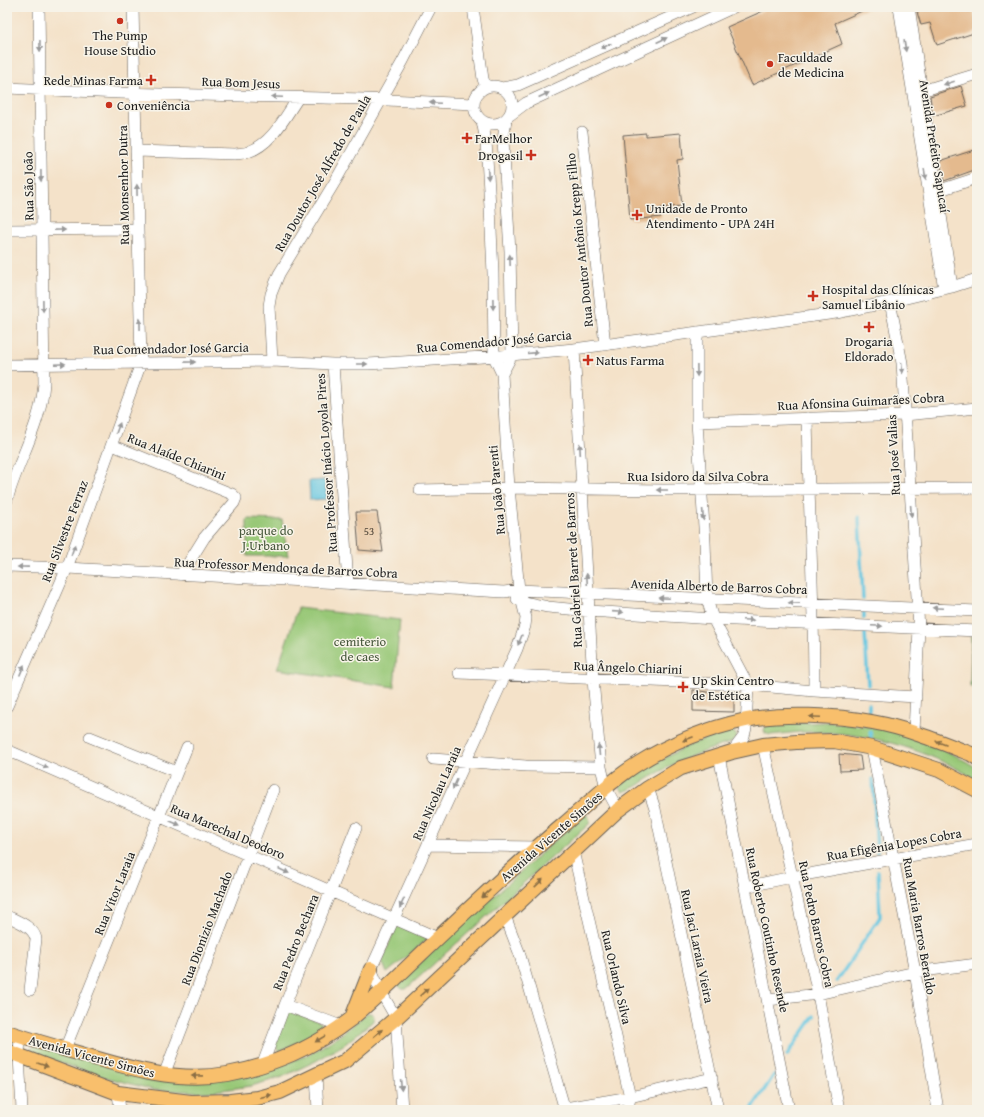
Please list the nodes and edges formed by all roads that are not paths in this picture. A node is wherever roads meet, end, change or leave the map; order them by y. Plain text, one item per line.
1 (39, 7) edge
2 (133, 7) edge
3 (431, 7) edge
4 (473, 7) edge
5 (693, 7) edge
6 (734, 7) edge
7 (899, 7) edge
8 (909, 7) edge
9 (906, 20) junction
10 (977, 74) edge
11 (486, 87) junction
12 (7, 88) edge
13 (502, 88) junction
14 (40, 90) junction
15 (917, 92) junction
16 (135, 93) junction
17 (298, 98) junction
18 (380, 100) junction
19 (474, 104) junction
20 (508, 117) junction
21 (482, 121) junction
22 (582, 132) dead end
23 (136, 151) junction
24 (977, 178) edge
25 (933, 192) junction
26 (138, 229) junction
27 (7, 230) edge
28 (42, 230) junction
29 (977, 279) edge
30 (948, 288) junction
31 (890, 302) junction
32 (697, 332) junction
33 (605, 345) junction
34 (574, 349) junction
35 (512, 355) junction
36 (494, 357) junction
37 (272, 361) junction
38 (141, 363) junction
39 (333, 364) junction
40 (7, 365) edge
41 (44, 365) junction
42 (502, 374) junction
43 (977, 408) edge
44 (905, 415) junction
45 (807, 418) junction
46 (698, 422) junction
47 (112, 445) junction
48 (510, 488) junction
49 (977, 488) edge
50 (909, 489) junction
51 (420, 490) dead end
52 (582, 490) junction
53 (701, 490) junction
54 (808, 490) junction
55 (7, 500) edge
56 (7, 566) edge
57 (67, 568) junction
58 (181, 575) junction
59 (348, 584) junction
60 (519, 590) junction
61 (504, 592) junction
62 (588, 594) junction
63 (707, 600) junction
64 (523, 602) junction
65 (813, 604) junction
66 (917, 607) junction
67 (589, 611) junction
68 (977, 611) edge
69 (713, 618) junction
70 (814, 623) junction
71 (919, 628) junction
72 (977, 632) edge
73 (459, 673) dead end
74 (504, 676) junction
75 (593, 680) junction
76 (748, 685) junction
77 (814, 691) junction
78 (916, 697) junction
79 (7, 706) edge
80 (747, 720) junction
81 (914, 732) junction
82 (90, 737) dead end
83 (763, 745) junction
84 (187, 747) dead end
85 (872, 748) junction
86 (7, 750) edge
87 (725, 754) junction
88 (975, 756) edge
89 (433, 759) dead end
90 (466, 761) junction
91 (601, 767) junction
92 (177, 772) junction
93 (606, 788) junction
94 (648, 788) junction
95 (273, 790) dead end
96 (977, 790) edge
97 (618, 810) junction
98 (159, 816) junction
99 (356, 828) dead end
100 (977, 844) edge
101 (428, 845) junction
102 (537, 847) junction
103 (573, 851) junction
104 (249, 855) junction
105 (894, 859) junction
106 (792, 877) junction
107 (744, 887) junction
108 (331, 891) junction
109 (7, 916) edge
110 (505, 916) junction
111 (394, 919) junction
112 (438, 938) junction
113 (977, 964) edge
114 (371, 969) junction
115 (915, 972) junction
116 (30, 990) dead end
117 (381, 992) junction
118 (818, 994) junction
119 (768, 1000) junction
120 (285, 1005) junction
121 (352, 1018) junction
122 (396, 1018) junction
123 (341, 1026) junction
124 (14, 1034) edge
125 (65, 1049) junction
126 (13, 1054) edge
127 (262, 1066) junction
128 (164, 1075) junction
129 (316, 1075) junction
130 (712, 1078) junction
131 (118, 1093) junction
132 (630, 1097) junction
133 (230, 1106) edge
134 (565, 1109) edge
135 (934, 1109) edge
136 (22, 1110) edge
137 (120, 1110) edge
138 (318, 1110) edge
139 (402, 1110) edge
140 (628, 1110) edge
141 (718, 1110) edge
142 (790, 1110) edge
143 (839, 1110) edge

1 -> 14 street, Rua São João
2 - 16 street, Rua Monsenhor Dutra
3 - 18 street, Rua Doutor José Alfredo de Paula
4 - 11 street
5 -> 13 street
20 -> 6 street
7 - 9 street, Avenida Prefeito Sapucaí
8 - 9 street, Avenida Prefeito Sapucaí
9 - 15 street, Avenida Prefeito Sapucaí
10 -> 15 street
11 - 13 street
11 - 19 street
12 - 14 street, Rua Bom Jesus
13 - 20 street
14 - 16 street, Rua Bom Jesus
14 -> 28 street, Rua São João
15 - 25 street, Avenida Prefeito Sapucaí
17 -> 16 street, Rua Bom Jesus
16 - 23 street, Rua Monsenhor Dutra
17 - 18 street, Rua Bom Jesus
17 - 23 street
19 -> 18 street, Rua Bom Jesus
18 - 37 street, Rua Doutor José Alfredo de Paula
19 - 21 street
20 - 21 street
35 -> 20 street
21 -> 36 street
22 - 33 street, Rua Doutor Antônio Krepp Filho
26 -> 23 street, Rua Monsenhor Dutra
24 - 25 street
25 - 30 street, Avenida Prefeito Sapucaí
28 -> 26 street
38 -> 26 street, Rua Monsenhor Dutra
27 - 28 street
28 -> 41 street, Rua São João
29 - 30 street, Rua Comendador José Garcia
30 - 31 street, Rua Comendador José Garcia
31 - 32 street, Rua Comendador José Garcia
31 -> 44 street, Rua José Valias
32 - 33 street, Rua Comendador José Garcia
32 -> 46 street
33 - 34 street, Rua Comendador José Garcia
35 -> 34 street, Rua Comendador José Garcia
52 -> 34 street, Rua Gabriel Barret de Barros
35 - 36 street, Rua Comendador José Garcia
35 - 42 street
39 -> 36 street, Rua Comendador José Garcia
36 - 42 street, Rua João Parenti
38 -> 37 street, Rua Comendador José Garcia
37 - 39 street, Rua Comendador José Garcia
41 -> 38 street, Rua Comendador José Garcia
47 -> 38 street, Rua Silvestre Ferraz
39 - 59 street, Rua Professor Inácio Loyola Pires
40 - 41 street, Rua Comendador José Garcia
41 - 55 street, Rua São João
42 - 48 street, Rua João Parenti
43 - 44 street, Rua Afonsina Guimarães Cobra
44 - 45 street, Rua Afonsina Guimarães Cobra
44 - 50 street, Rua José Valias
45 - 46 street, Rua Afonsina Guimarães Cobra
45 - 54 street
46 - 53 street
57 -> 47 street, Rua Silvestre Ferraz
47 - 58 street, Rua Alaíde Chiarini
48 - 51 street, Rua Isidoro da Silva Cobra
48 - 52 street, Rua Isidoro da Silva Cobra
48 - 60 street, Rua João Parenti
49 - 50 street, Rua Isidoro da Silva Cobra
50 - 54 street, Rua Isidoro da Silva Cobra
50 -> 66 street, Rua José Valias
53 -> 52 street, Rua Isidoro da Silva Cobra
62 -> 52 street, Rua Gabriel Barret de Barros
53 - 54 street, Rua Isidoro da Silva Cobra
53 -> 63 street
54 - 65 street
57 -> 56 street, Rua Professor Mendonça de Barros Cobra
57 - 58 street, Rua Professor Mendonça de Barros Cobra
79 -> 57 street, Rua Silvestre Ferraz
58 - 59 street, Rua Professor Mendonça de Barros Cobra
59 - 61 street, Rua Professor Mendonça de Barros Cobra
60 - 61 street, Rua Professor Mendonça de Barros Cobra
60 - 62 street, Avenida Alberto de Barros Cobra
60 - 64 street, Rua João Parenti
61 - 64 street, Rua Professor Mendonça de Barros Cobra
63 -> 62 street, Avenida Alberto de Barros Cobra
62 - 67 street, Rua Gabriel Barret de Barros
65 -> 63 street, Avenida Alberto de Barros Cobra
63 - 69 street
64 - 67 street
64 -> 74 street, Rua Nicolau Laraia
65 - 66 street, Avenida Alberto de Barros Cobra
65 - 70 street
68 -> 66 street, Avenida Alberto de Barros Cobra
66 - 71 street
67 -> 69 street
67 - 75 street, Rua Gabriel Barret de Barros
69 -> 70 street
69 - 76 street
70 -> 71 street
70 - 77 street
71 - 72 street
71 - 78 street
73 - 74 street, Rua Ângelo Chiarini
74 - 75 street, Rua Ângelo Chiarini
74 - 90 street, Rua Nicolau Laraia
75 - 76 street, Rua Ângelo Chiarini
91 -> 75 street, Rua Gabriel Barret de Barros
76 - 77 street, Rua Ângelo Chiarini
76 - 80 street
77 - 78 street, Rua Ângelo Chiarini
78 - 81 street
81 -> 80 main road, Avenida Vicente Simões
80 - 87 street
80 -> 93 main road, Avenida Vicente Simões
88 -> 81 main road, Avenida Vicente Simões
82 - 92 street
83 - 85 main road, Avenida Vicente Simões
83 - 87 main road, Avenida Vicente Simões
83 - 106 street, Rua Pedro Barros Cobra
84 - 92 street, Rua Vitor Laraia
85 - 96 main road, Avenida Vicente Simões
85 - 105 street, Rua Maria Barros Beraldo
86 -> 98 street, Rua Marechal Deodoro
87 - 94 main road, Avenida Vicente Simões
87 - 107 street, Rua Roberto Coutinho Resende
89 - 90 street
90 - 91 street
90 -> 101 street, Rua Nicolau Laraia
91 - 93 street, Rua Gabriel Barret de Barros
92 - 98 street, Rua Vitor Laraia
93 - 97 street, Rua Gabriel Barret de Barros
93 - 102 main road, Avenida Vicente Simões
94 - 97 main road, Avenida Vicente Simões
94 - 130 street, Rua Jaci Laraia Vieira
95 - 104 street, Rua Dionizio Machado
97 - 103 main road, Avenida Vicente Simões
98 -> 104 street, Rua Marechal Deodoro
98 - 125 street, Rua Vitor Laraia
99 - 108 street, Rua Pedro Bechara
100 - 105 street, Rua Efigênia Lopes Cobra
101 - 102 street
101 -> 111 street, Rua Nicolau Laraia
102 -> 112 main road, Avenida Vicente Simões
110 -> 103 main road, Avenida Vicente Simões
103 - 132 street, Rua Orlando Silva
104 -> 108 street, Rua Marechal Deodoro
104 - 128 street, Rua Dionizio Machado
105 - 106 street, Rua Efigênia Lopes Cobra
105 - 115 street, Rua Maria Barros Beraldo
106 - 107 street, Rua Efigênia Lopes Cobra
106 - 118 street, Rua Pedro Barros Cobra
107 - 119 street, Rua Roberto Coutinho Resende
108 - 111 street, Rua Marechal Deodoro
108 - 120 street, Rua Pedro Bechara
109 - 116 street
122 -> 110 main road, Avenida Vicente Simões
110 - 134 street
111 - 112 street, Rua Marechal Deodoro
111 - 114 street, Rua Nicolau Laraia
112 - 117 main road, Avenida Vicente Simões
113 - 115 street
114 - 117 street
114 - 121 main road
115 - 118 street
115 - 135 street, Rua Maria Barros Beraldo
117 - 121 main road, Avenida Vicente Simões
117 - 122 street
118 - 119 street
118 - 143 street, Rua Pedro Barros Cobra
119 - 142 street, Rua Roberto Coutinho Resende
120 - 123 street
120 - 127 street, Rua Pedro Bechara
121 - 123 main road, Avenida Vicente Simões
129 -> 122 main road, Avenida Vicente Simões
122 -> 139 street
123 -> 127 main road, Avenida Vicente Simões
124 - 125 main road, Avenida Vicente Simões
124 - 126 street, Avenida Vicente Simões
125 - 128 main road, Avenida Vicente Simões
126 -> 131 main road, Avenida Vicente Simões
126 - 136 street
127 -> 128 main road, Avenida Vicente Simões
133 -> 129 main road, Avenida Vicente Simões
129 - 138 street
130 - 132 street
130 - 141 street, Rua Jaci Laraia Vieira
131 - 133 main road, Avenida Vicente Simões
131 - 137 street
132 - 134 street
132 - 140 street, Rua Orlando Silva

